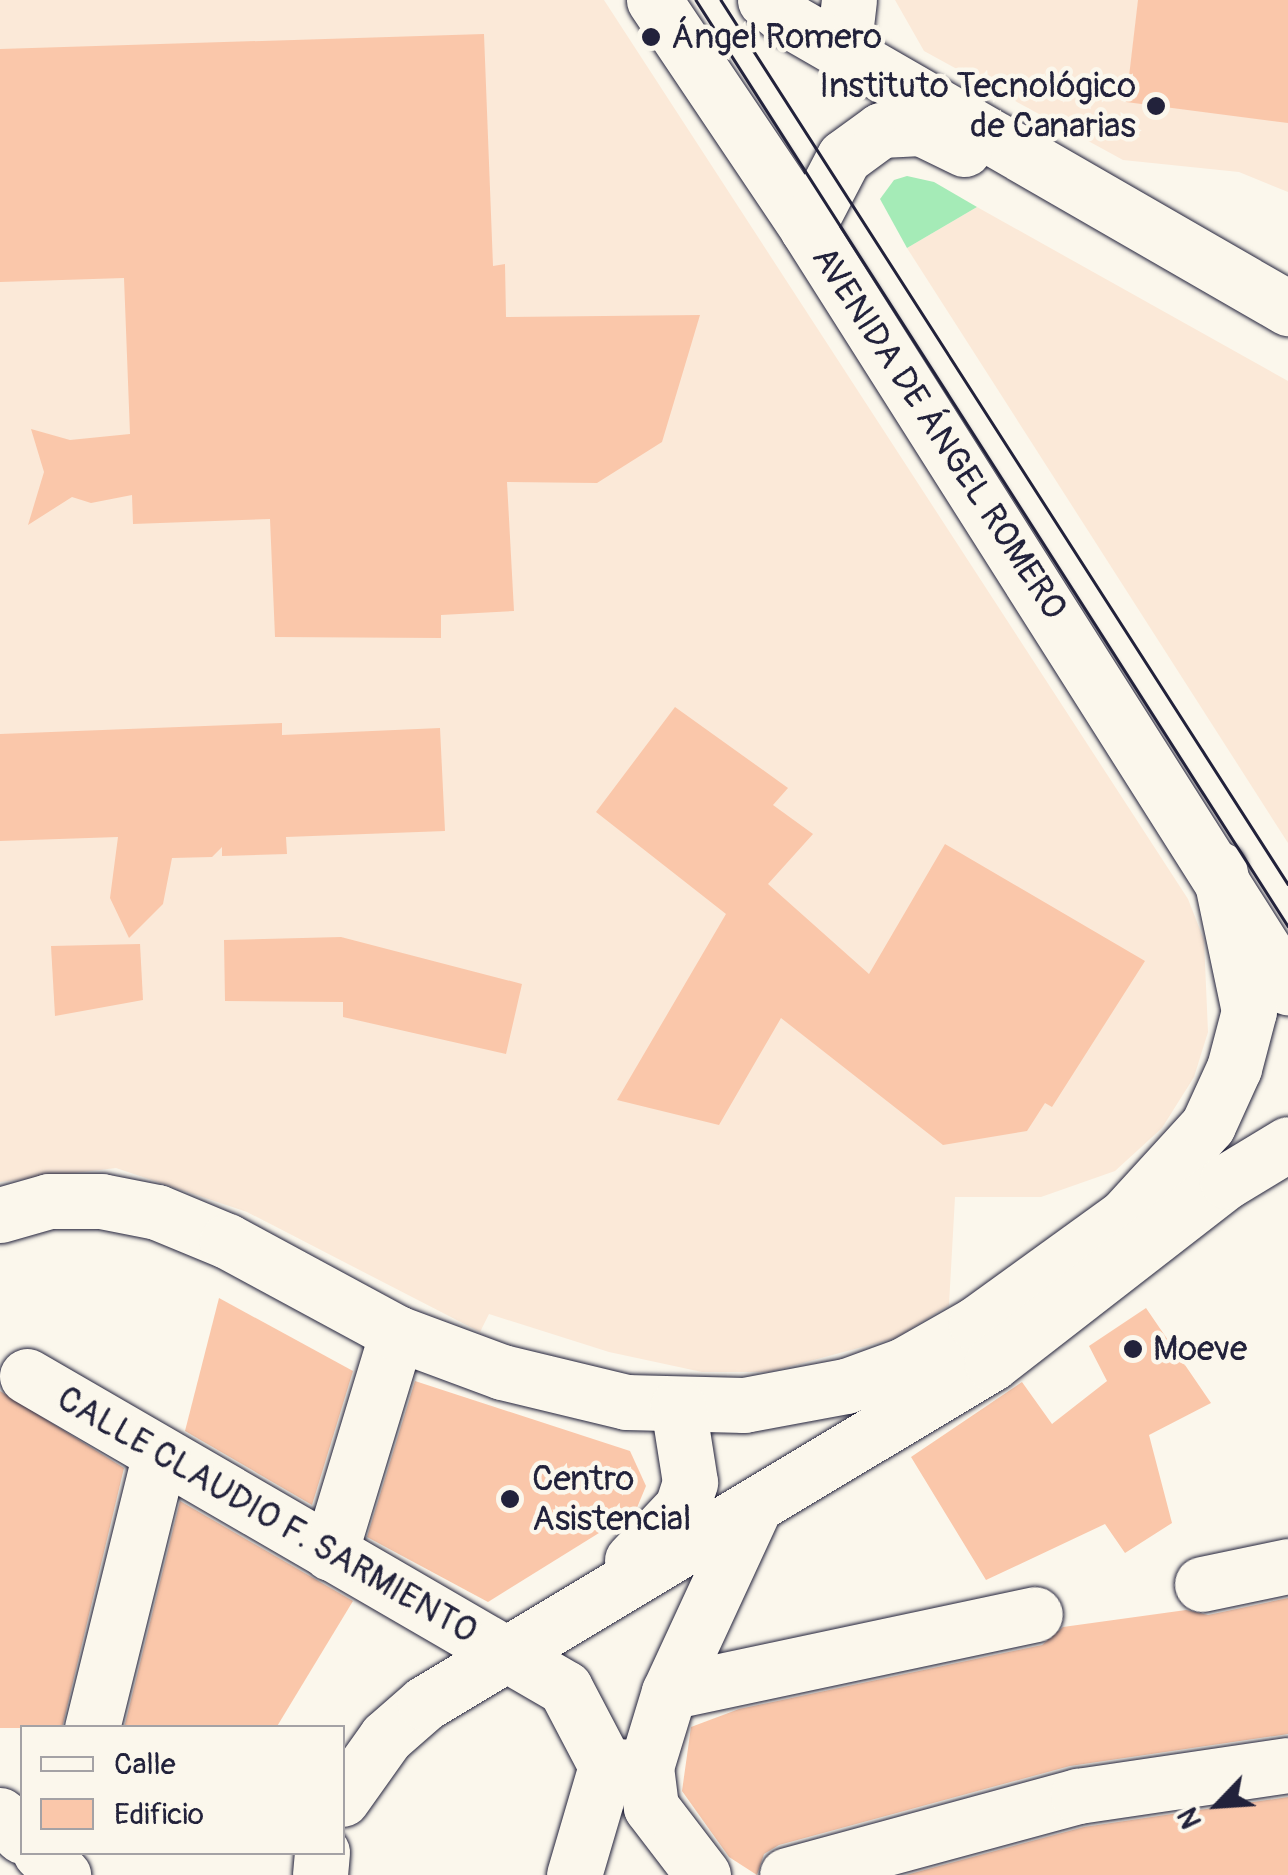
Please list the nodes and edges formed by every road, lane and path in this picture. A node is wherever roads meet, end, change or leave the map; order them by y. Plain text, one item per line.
1 (654, 0) edge
2 (764, 0) edge
3 (846, 26) edge
4 (1052, 172) junction
5 (807, 228) junction
6 (1288, 308) edge
7 (1219, 870) junction
8 (1276, 969) edge
9 (1288, 1007) edge
10 (1288, 1144) edge
11 (1288, 1175) edge
12 (1202, 1202) junction
13 (0, 1215) edge
14 (397, 1333) junction
15 (28, 1376) dead end
16 (678, 1406) junction
17 (160, 1454) junction
18 (752, 1512) junction
19 (330, 1553) junction
20 (1288, 1566) edge
21 (1202, 1584) dead end
22 (594, 1600) junction
23 (1035, 1614) dead end
24 (507, 1653) junction
25 (669, 1692) junction
26 (93, 1725) edge
27 (1288, 1765) edge
28 (626, 1766) junction
29 (345, 1795) edge
30 (0, 1815) edge
31 (20, 1832) edge
32 (574, 1875) edge
33 (703, 1875) edge
34 (787, 1875) edge

1 - 5 main road, AVENIDA DE ÁNGEL ROMERO
2 - 3 main road
3 - 4 main road
4 - 5 main road
4 - 6 main road
5 - 7 main road, AVENIDA DE ÁNGEL ROMERO
7 - 8 main road, AVENIDA DE ÁNGEL ROMERO
7 - 16 main road
8 - 9 main road
10 - 12 main road
11 - 12 main road
12 - 18 main road
13 - 14 main road
14 - 16 main road
14 - 19 main road
15 - 17 main road, CALLE CLAUDIO F. SARMIENTO
16 - 22 main road
17 - 19 main road, CALLE CLAUDIO F. SARMIENTO
17 - 26 main road
18 - 22 main road
18 - 25 main road
19 - 24 main road, CALLE CLAUDIO F. SARMIENTO
20 - 21 main road
22 - 24 main road
23 - 25 main road
24 - 28 main road, CALLE CLAUDIO F. SARMIENTO
24 - 29 main road
25 - 28 main road
27 - 34 main road
28 - 32 main road
28 - 33 main road, CALLE CLAUDIO F. SARMIENTO
30 - 31 main road

